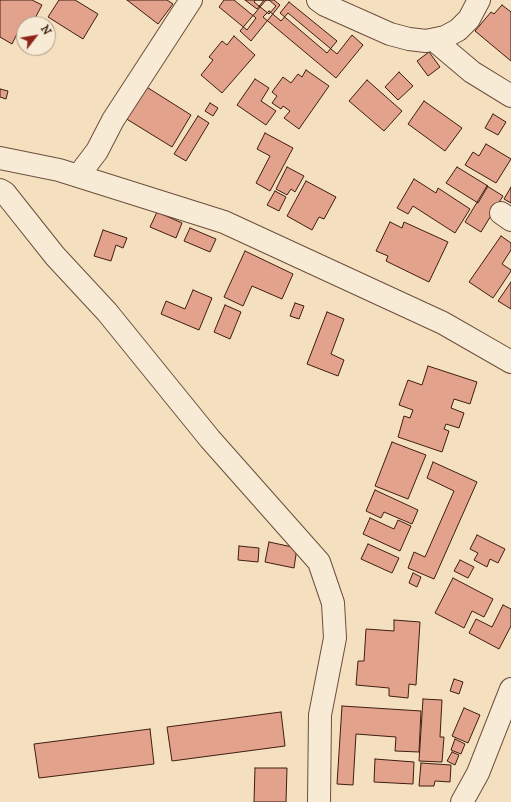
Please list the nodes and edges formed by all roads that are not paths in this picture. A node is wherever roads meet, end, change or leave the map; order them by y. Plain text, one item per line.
1 (192, 0) edge
2 (318, 0) edge
3 (479, 0) edge
4 (434, 40) junction
5 (511, 96) edge
6 (0, 158) edge
7 (78, 176) junction
8 (0, 190) edge
9 (510, 360) edge
10 (511, 689) edge
11 (319, 802) edge
12 (462, 802) edge

1 - 7 street
2 - 4 street
3 - 4 street
4 - 5 street
6 - 7 street
7 - 9 street
8 - 11 street
10 - 12 street

